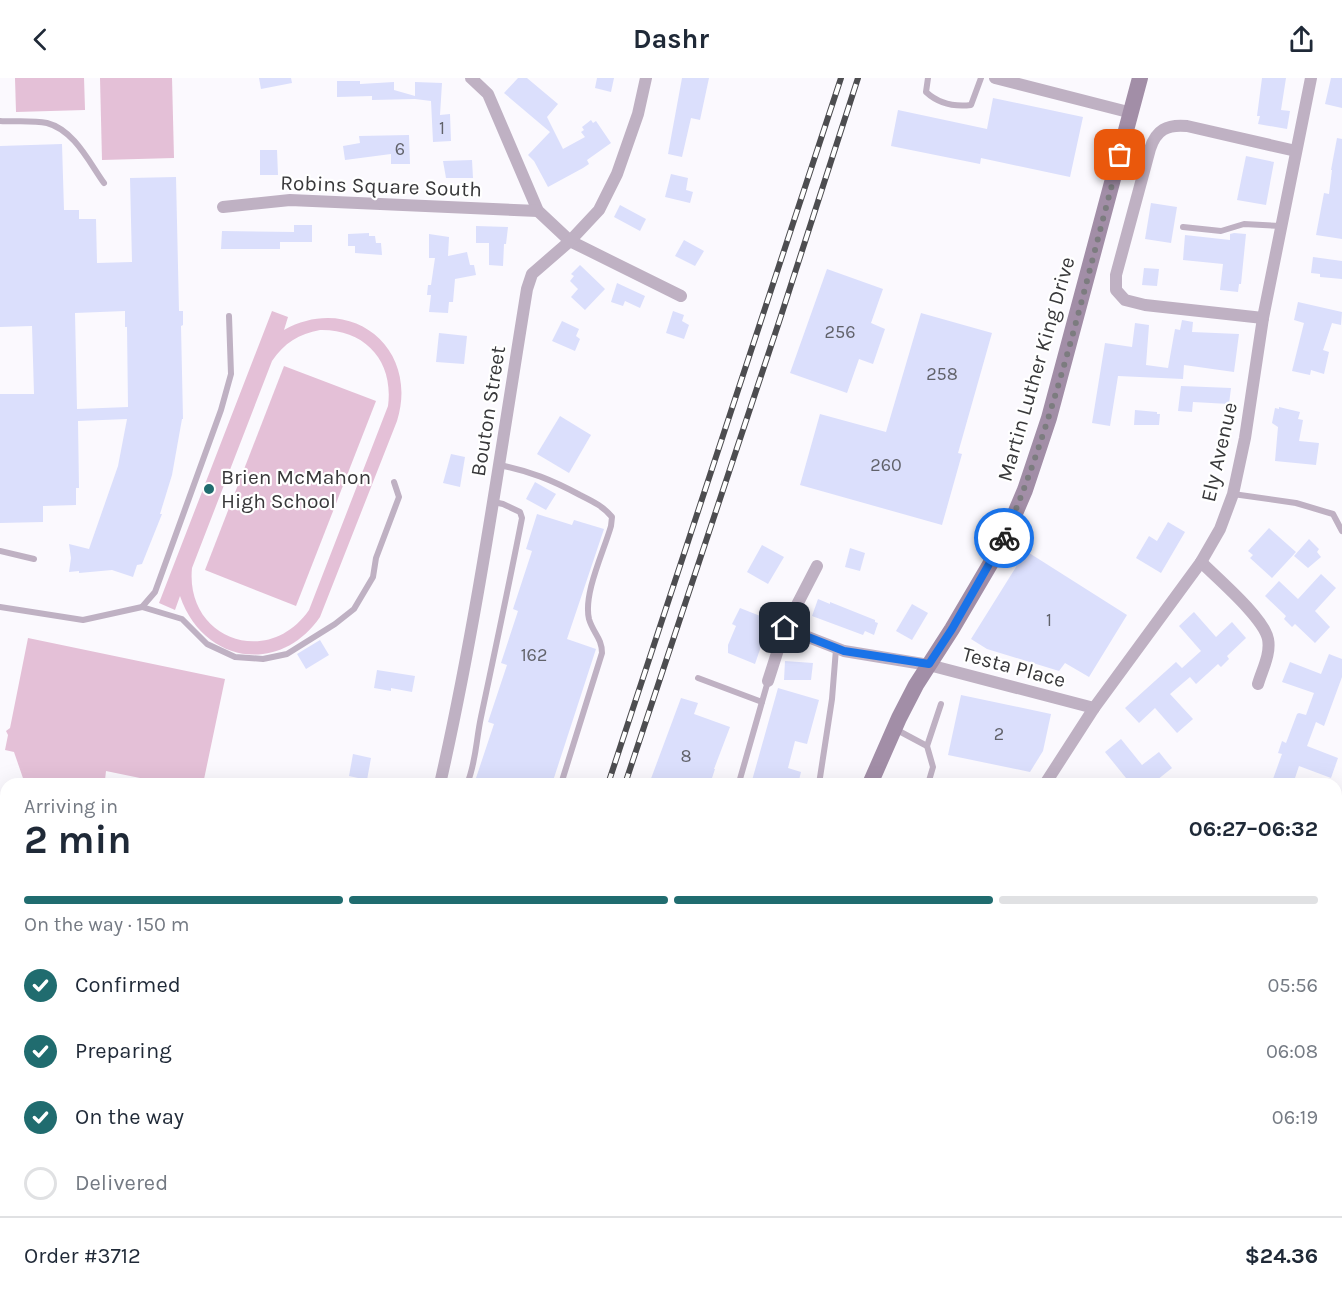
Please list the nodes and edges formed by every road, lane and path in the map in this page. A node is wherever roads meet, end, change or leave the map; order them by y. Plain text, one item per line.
1 (471, 78) edge
2 (646, 78) edge
3 (928, 78) edge
4 (981, 78) edge
5 (995, 78) edge
6 (1140, 78) edge
7 (1311, 78) edge
8 (1132, 113) junction
9 (0, 121) edge
10 (1296, 151) junction
11 (104, 183) dead end
12 (223, 207) dead end
13 (538, 211) junction
14 (1281, 226) junction
15 (1182, 227) dead end
16 (570, 241) junction
17 (681, 296) dead end
18 (229, 316) dead end
19 (1263, 318) junction
20 (499, 465) junction
21 (394, 482) dead end
22 (1233, 494) junction
23 (494, 502) junction
24 (1342, 531) edge
25 (0, 551) edge
26 (34, 559) dead end
27 (1201, 562) junction
28 (817, 566) dead end
29 (0, 607) edge
30 (142, 607) junction
31 (785, 628) junction
32 (836, 648) junction
33 (929, 664) junction
34 (698, 678) dead end
35 (768, 681) joint
36 (1257, 684) dead end
37 (762, 702) junction
38 (941, 704) dead end
39 (1094, 708) junction
40 (893, 728) junction
41 (927, 746) junction
42 (441, 778) edge
43 (469, 778) edge
44 (563, 778) edge
45 (740, 778) edge
46 (820, 778) edge
47 (872, 778) edge
48 (930, 778) edge
49 (1049, 778) edge

1 - 13 street
2 - 16 street, Bouton Street
3 - 4 lane
5 - 8 street
6 - 8 main road, Martin Luther King Drive
7 - 10 street, Ely Avenue
8 - 33 main road, Martin Luther King Drive
9 - 11 lane
10 - 14 street, Ely Avenue
10 - 19 street
12 - 13 street, Robins Square South
13 - 16 street
14 - 15 lane
14 - 19 street, Ely Avenue
16 - 17 street
16 - 20 street, Bouton Street
18 - 30 lane
19 - 22 street, Ely Avenue
20 - 23 street, Bouton Street
20 - 44 lane
21 - 30 lane
22 - 24 lane
22 - 27 street, Ely Avenue
23 - 42 street, Bouton Street
23 - 43 lane
25 - 26 lane
27 - 36 street
27 - 39 street, Ely Avenue
28 - 31 street
29 - 30 lane
31 - 32 street, Testa Place
31 - 35 street
32 - 33 street, Testa Place
32 - 46 lane
33 - 39 street, Testa Place
33 - 40 main road, Martin Luther King Drive
34 - 37 lane
35 - 37 lane
37 - 45 lane
38 - 41 lane
39 - 49 street, Ely Avenue
40 - 41 lane
40 - 47 main road, Martin Luther King Drive
41 - 48 lane

